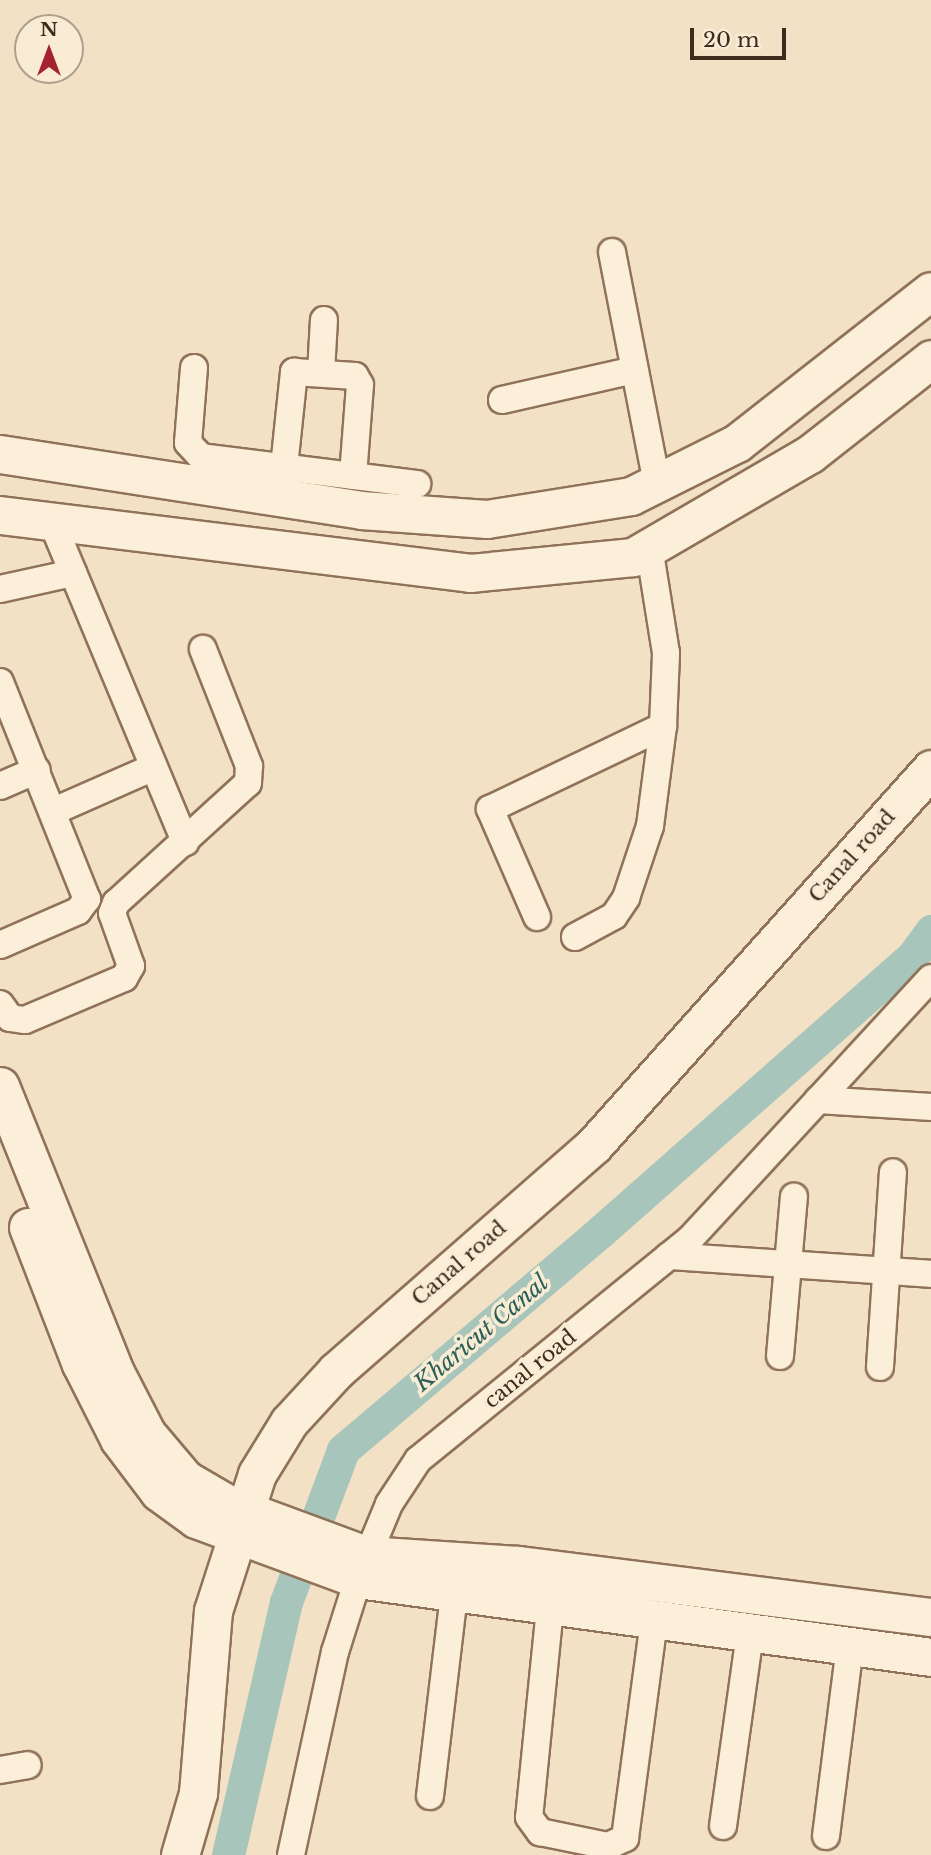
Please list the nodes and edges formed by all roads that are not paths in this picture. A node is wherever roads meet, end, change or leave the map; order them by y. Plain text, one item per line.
1 (612, 252) dead end
2 (931, 292) edge
3 (324, 320) dead end
4 (931, 359) edge
5 (194, 368) dead end
6 (634, 370) junction
7 (321, 373) junction
8 (502, 400) dead end
9 (0, 454) edge
10 (284, 467) junction
11 (353, 476) junction
12 (657, 483) junction
13 (417, 484) dead end
14 (312, 486) junction
15 (0, 515) edge
16 (52, 522) junction
17 (649, 547) junction
18 (74, 573) junction
19 (0, 589) edge
20 (203, 649) dead end
21 (0, 682) edge
22 (663, 726) junction
23 (154, 767) junction
24 (931, 768) edge
25 (37, 770) junction
26 (0, 786) edge
27 (54, 811) junction
28 (185, 842) junction
29 (537, 917) dead end
30 (575, 937) dead end
31 (0, 945) edge
32 (931, 978) edge
33 (0, 1004) edge
34 (919, 1004) edge
35 (0, 1086) edge
36 (818, 1100) junction
37 (931, 1107) edge
38 (0, 1156) edge
39 (893, 1172) dead end
40 (794, 1197) dead end
41 (669, 1256) junction
42 (789, 1264) junction
43 (887, 1271) junction
44 (931, 1274) edge
45 (780, 1356) dead end
46 (880, 1367) dead end
47 (243, 1522) junction
48 (361, 1567) junction
49 (454, 1595) junction
50 (550, 1608) junction
51 (931, 1617) edge
52 (654, 1621) junction
53 (750, 1633) junction
54 (850, 1646) junction
55 (931, 1657) edge
56 (28, 1765) dead end
57 (0, 1770) edge
58 (430, 1796) dead end
59 (723, 1826) dead end
60 (825, 1836) dead end
61 (180, 1855) edge
62 (291, 1855) edge

1 - 6 street
2 - 12 street
3 - 7 street
4 - 17 street
5 - 10 street
6 - 8 street
6 - 12 street
7 - 10 street
7 - 11 street
9 - 14 street
10 - 14 street
11 - 13 street
11 - 14 street
12 - 14 street
15 - 16 street
16 - 17 street
16 - 18 street
17 - 22 street
18 - 19 street
18 - 23 street
20 - 28 street
21 - 25 street
22 - 29 street
22 - 30 street
23 - 27 street
23 - 28 street
24 - 47 street, Canal road
25 - 26 street
25 - 27 street
27 - 31 street
28 - 33 street
32 - 34 street, canal road
34 - 36 street, canal road
35 - 47 street
36 - 37 street
36 - 41 street, canal road
38 - 47 street
39 - 43 street
40 - 42 street
41 - 42 street
41 - 48 street, canal road
42 - 43 street
42 - 45 street
43 - 44 street
43 - 46 street
47 - 48 street
47 - 61 street, Canal road
48 - 49 street
48 - 51 street
48 - 62 street, canal road
49 - 50 street
49 - 58 street
50 - 52 street
50 - 52 street
52 - 53 street
53 - 54 street
53 - 59 street
54 - 55 street
54 - 60 street
56 - 57 street

